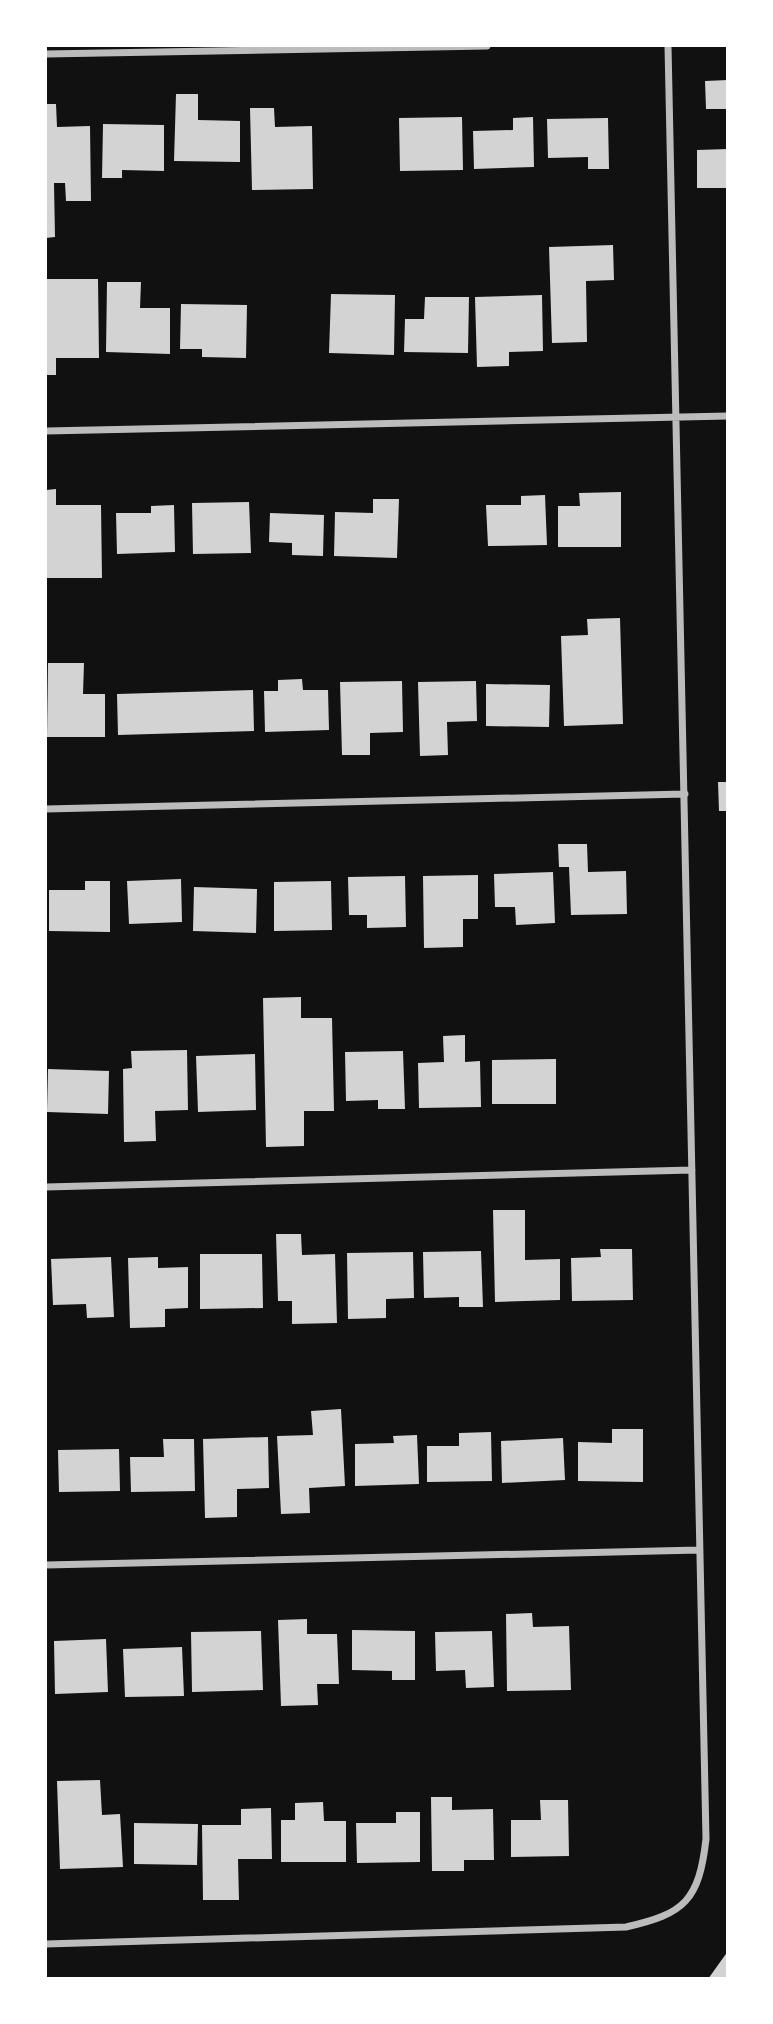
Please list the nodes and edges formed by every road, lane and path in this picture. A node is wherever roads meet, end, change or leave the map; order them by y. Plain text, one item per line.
1 (487, 46) edge
2 (668, 46) edge
3 (46, 54) edge
4 (727, 416) edge
5 (677, 417) junction
6 (46, 431) edge
7 (685, 794) junction
8 (46, 809) edge
9 (692, 1170) junction
10 (46, 1187) edge
11 (699, 1550) junction
12 (46, 1565) edge
13 (46, 1944) edge

1 - 3 street
2 - 5 street
4 - 5 street
5 - 6 street
5 - 7 street
7 - 8 street
7 - 9 street
9 - 10 street
9 - 11 street
11 - 12 street
11 - 13 street

